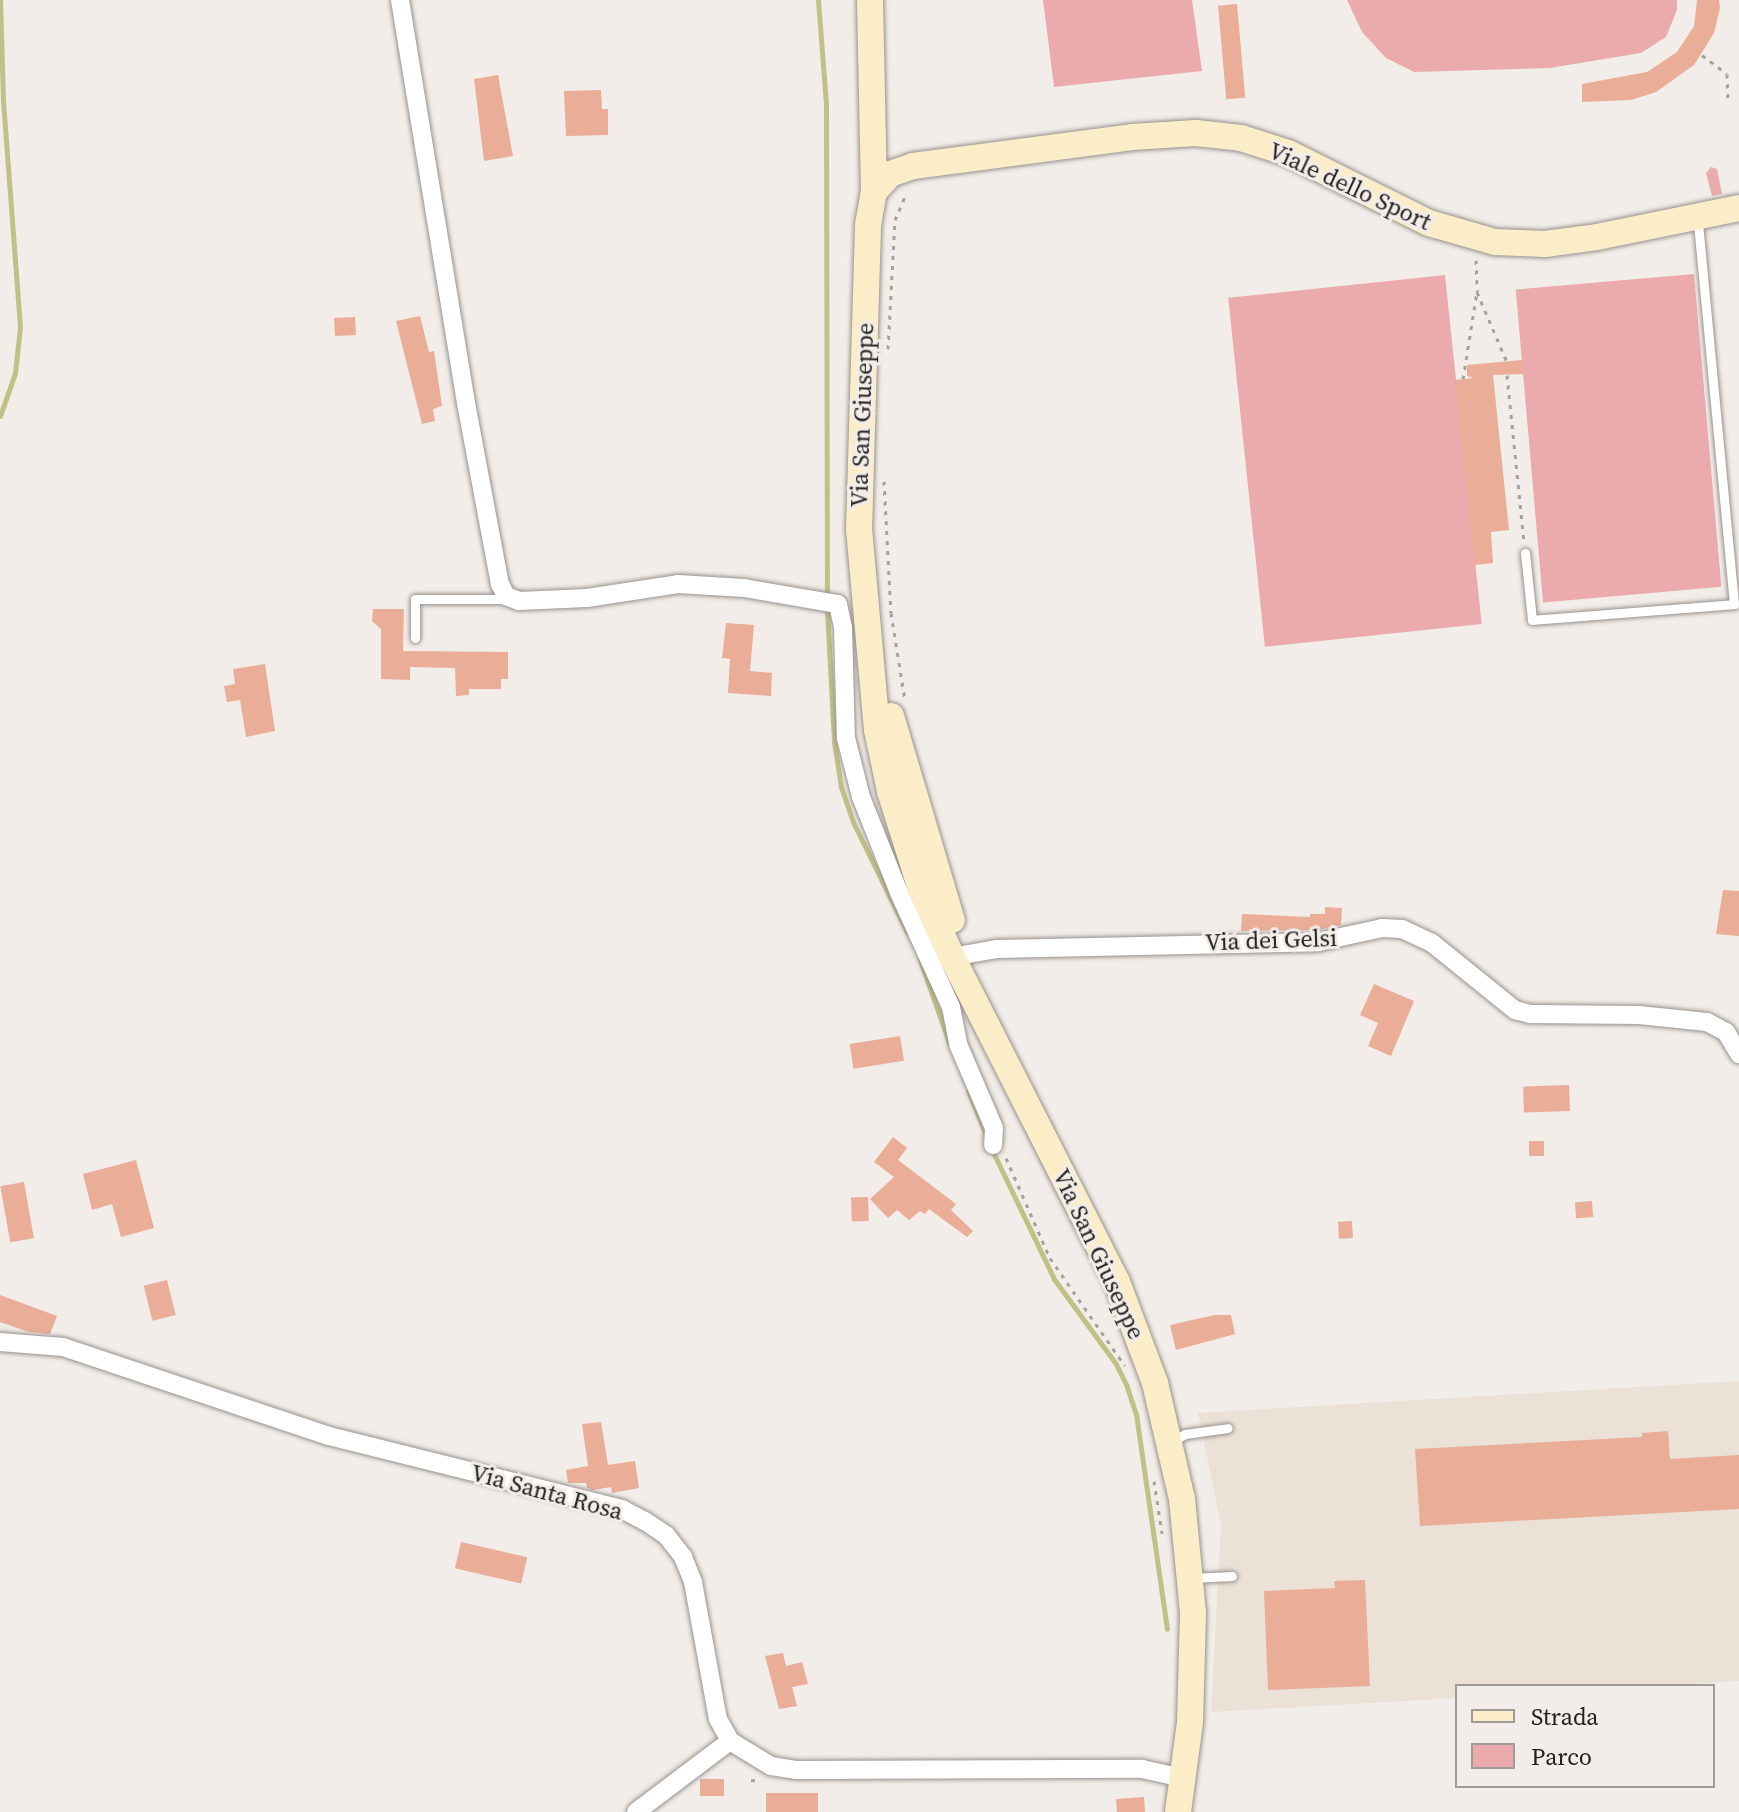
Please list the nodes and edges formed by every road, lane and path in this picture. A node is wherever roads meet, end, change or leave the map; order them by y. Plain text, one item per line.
1 (400, 0) edge
2 (870, 0) edge
3 (1702, 55) dead end
4 (1728, 98) dead end
5 (915, 184) dead end
6 (874, 192) junction
7 (1739, 208) edge
8 (1697, 217) junction
9 (1476, 257) dead end
10 (1477, 292) junction
11 (887, 355) dead end
12 (1507, 362) dead end
13 (1507, 375) dead end
14 (1463, 379) dead end
15 (883, 469) dead end
16 (1525, 553) joint
17 (511, 600) junction
18 (415, 638) dead end
19 (907, 712) dead end
20 (900, 788) junction
21 (861, 797) junction
22 (958, 955) junction
23 (1739, 1054) edge
24 (998, 1149) joint
25 (0, 1342) edge
26 (1126, 1368) dead end
27 (1228, 1428) dead end
28 (1171, 1442) junction
29 (1153, 1476) dead end
30 (1163, 1538) dead end
31 (1232, 1576) dead end
32 (1191, 1578) junction
33 (730, 1741) junction
34 (1183, 1778) junction
35 (636, 1812) edge
36 (1178, 1812) edge

1 - 17 street
2 - 6 street, Via San Giuseppe
3 - 4 path
5 - 11 path
6 - 8 street, Viale dello Sport
6 - 20 street, Via San Giuseppe
7 - 8 street, Viale dello Sport
8 - 16 lane
9 - 10 path
10 - 12 path
10 - 14 path
13 - 16 path
15 - 19 path
17 - 18 lane
17 - 21 street
20 - 21 street
20 - 22 street, Via San Giuseppe
21 - 24 street
22 - 23 street, Via dei Gelsi
22 - 28 street, Via San Giuseppe
24 - 26 path
25 - 33 street, Via Santa Rosa
27 - 28 lane
28 - 32 street, Via San Giuseppe
29 - 30 path
31 - 32 lane
32 - 34 street, Via San Giuseppe
33 - 34 street
33 - 35 street
34 - 36 street, Via San Giuseppe

